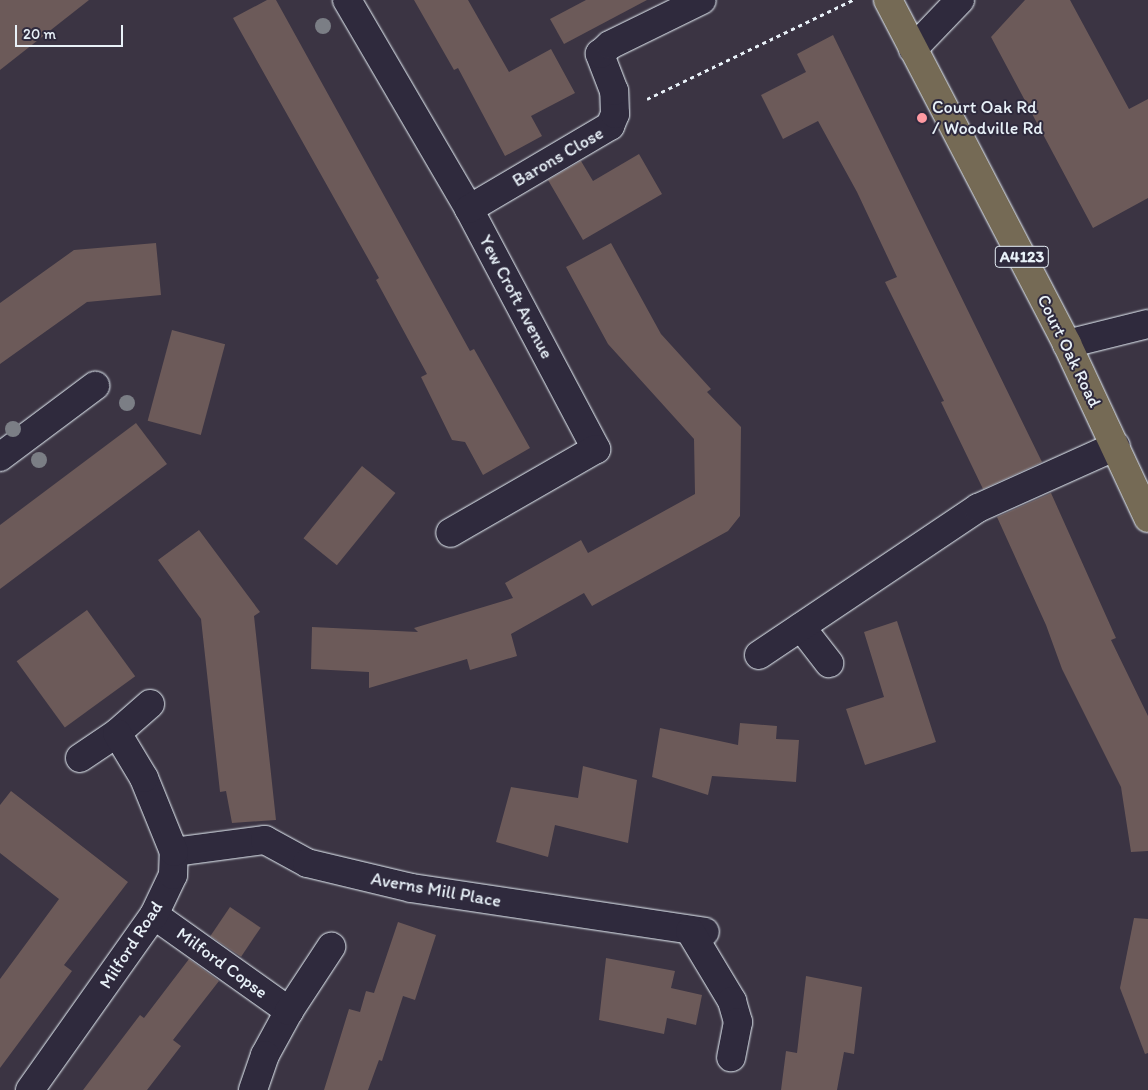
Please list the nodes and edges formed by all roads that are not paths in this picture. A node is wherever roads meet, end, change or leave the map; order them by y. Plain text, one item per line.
1 (347, 0) edge
2 (702, 0) edge
3 (888, 0) edge
4 (960, 0) edge
5 (913, 49) junction
6 (469, 209) junction
7 (1148, 324) edge
8 (1067, 344) junction
9 (95, 386) dead end
10 (1116, 446) junction
11 (0, 457) edge
12 (1148, 518) edge
13 (450, 533) dead end
14 (801, 627) junction
15 (759, 655) dead end
16 (829, 663) dead end
17 (150, 704) dead end
18 (117, 733) junction
19 (80, 758) dead end
20 (174, 852) junction
21 (154, 915) junction
22 (332, 946) dead end
23 (289, 1011) junction
24 (731, 1057) dead end
25 (30, 1090) edge
26 (253, 1090) edge

1 - 6 street, Yew Croft Avenue
2 - 6 street, Barons Close
3 - 5 main road, Court Oak Road / A4123
4 - 5 street
5 - 8 main road, Court Oak Road / A4123
6 - 13 street, Yew Croft Avenue
7 - 8 street
8 - 10 main road, Court Oak Road / A4123
9 - 11 street
10 - 12 main road, Court Oak Road / A4123
10 - 14 street
14 - 15 street
14 - 16 street
17 - 18 street
18 - 19 street
18 - 20 street, Milford Road
20 - 21 street, Milford Road
20 - 24 street, Averns Mill Place
21 - 23 street, Milford Copse
21 - 25 street, Milford Road
22 - 23 street
23 - 26 street

